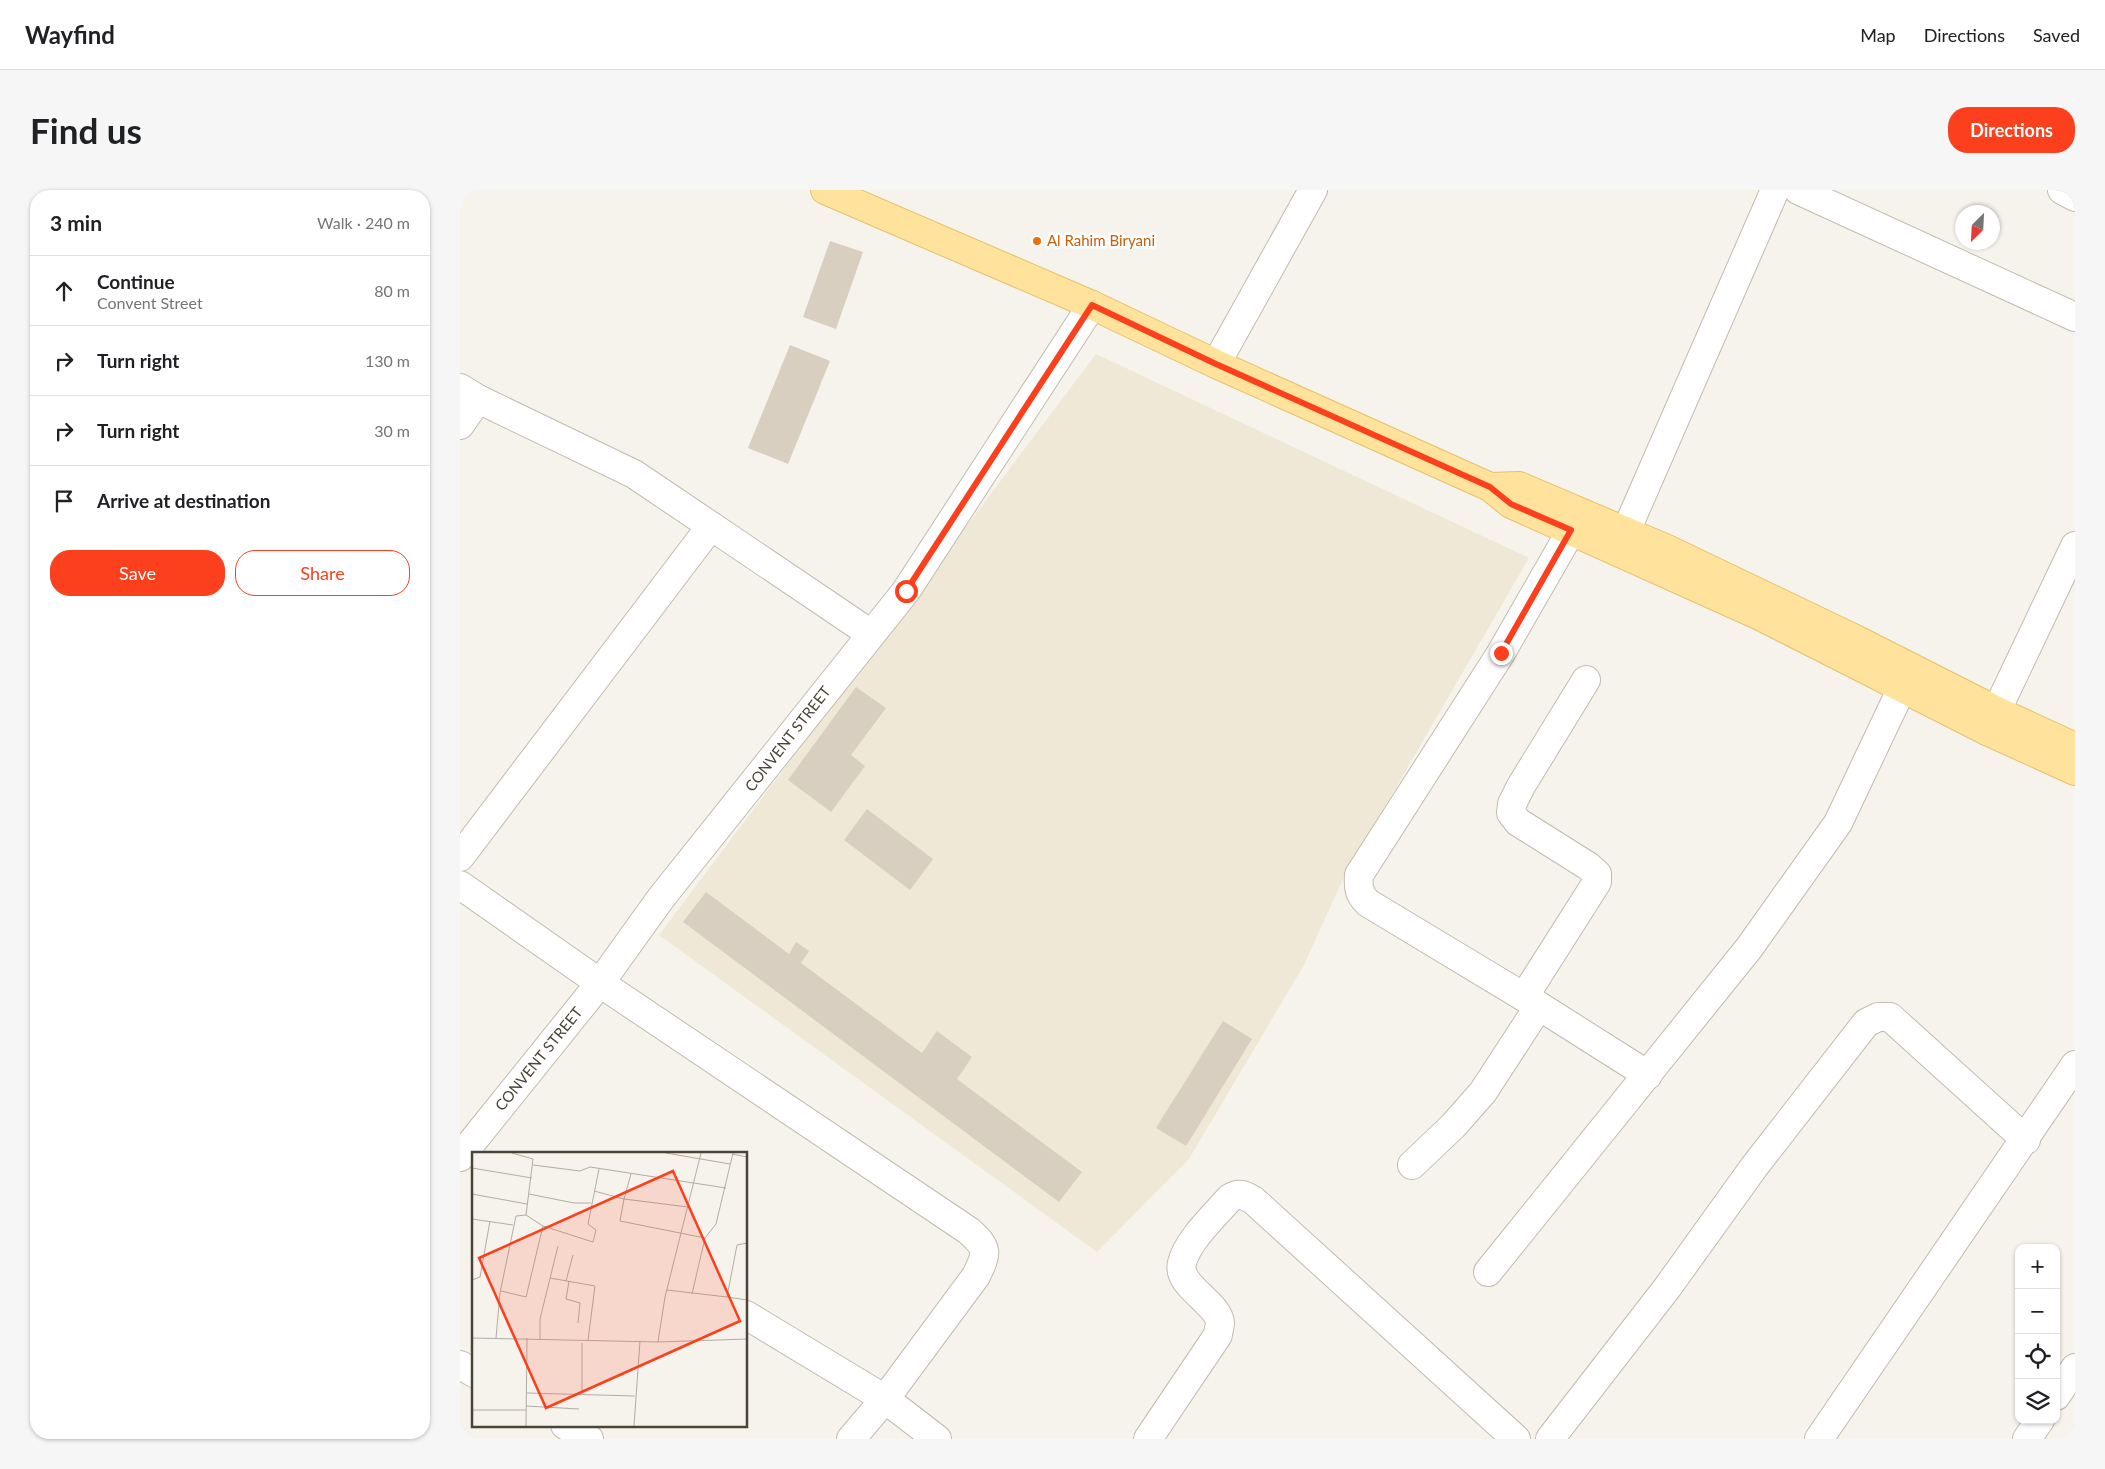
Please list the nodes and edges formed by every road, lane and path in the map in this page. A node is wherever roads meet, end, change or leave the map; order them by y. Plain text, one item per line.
1 (825, 190) edge
2 (1313, 190) edge
3 (1775, 190) edge
4 (1798, 190) edge
5 (2062, 190) edge
6 (2075, 197) edge
7 (1092, 305) junction
8 (2075, 317) edge
9 (1216, 364) junction
10 (469, 393) edge
11 (460, 425) edge
12 (1490, 487) junction
13 (711, 526) junction
14 (1571, 530) junction
15 (1626, 531) junction
16 (2075, 546) edge
17 (871, 634) junction
18 (1586, 680) dead end
19 (1902, 688) junction
20 (1992, 721) junction
21 (2075, 748) edge
22 (2075, 771) edge
23 (460, 857) edge
24 (460, 885) edge
25 (600, 984) junction
26 (1532, 1001) junction
27 (2075, 1065) edge
28 (1648, 1075) junction
29 (2026, 1140) junction
30 (469, 1152) edge
31 (1412, 1165) dead end
32 (1488, 1272) dead end
33 (748, 1316) edge
34 (460, 1365) edge
35 (2075, 1368) edge
36 (472, 1372) edge
37 (2060, 1390) edge
38 (885, 1399) junction
39 (2037, 1424) edge
40 (567, 1426) edge
41 (589, 1439) edge
42 (851, 1439) edge
43 (937, 1439) edge
44 (1148, 1439) edge
45 (1516, 1439) edge
46 (1550, 1439) edge
47 (1820, 1439) edge
48 (2027, 1439) edge

1 - 7 main road
2 - 9 street
3 - 15 street
4 - 8 street
5 - 6 street
7 - 9 main road
7 - 17 street, CONVENT STREET
9 - 12 main road
10 - 11 street
10 - 13 street
12 - 14 main road
12 - 15 main road
13 - 17 street
13 - 23 street
14 - 19 main road
14 - 26 street
15 - 20 main road
16 - 20 street
17 - 25 street, CONVENT STREET
18 - 26 street
19 - 20 main road
19 - 28 street
20 - 21 main road
20 - 22 main road
24 - 25 street
25 - 30 street, CONVENT STREET
25 - 38 street
26 - 28 street
26 - 31 street
27 - 29 street
28 - 32 street
29 - 46 street
29 - 47 street
33 - 38 street
34 - 36 street
35 - 37 street
38 - 42 street
38 - 43 street
39 - 48 street
40 - 41 street
44 - 45 street

